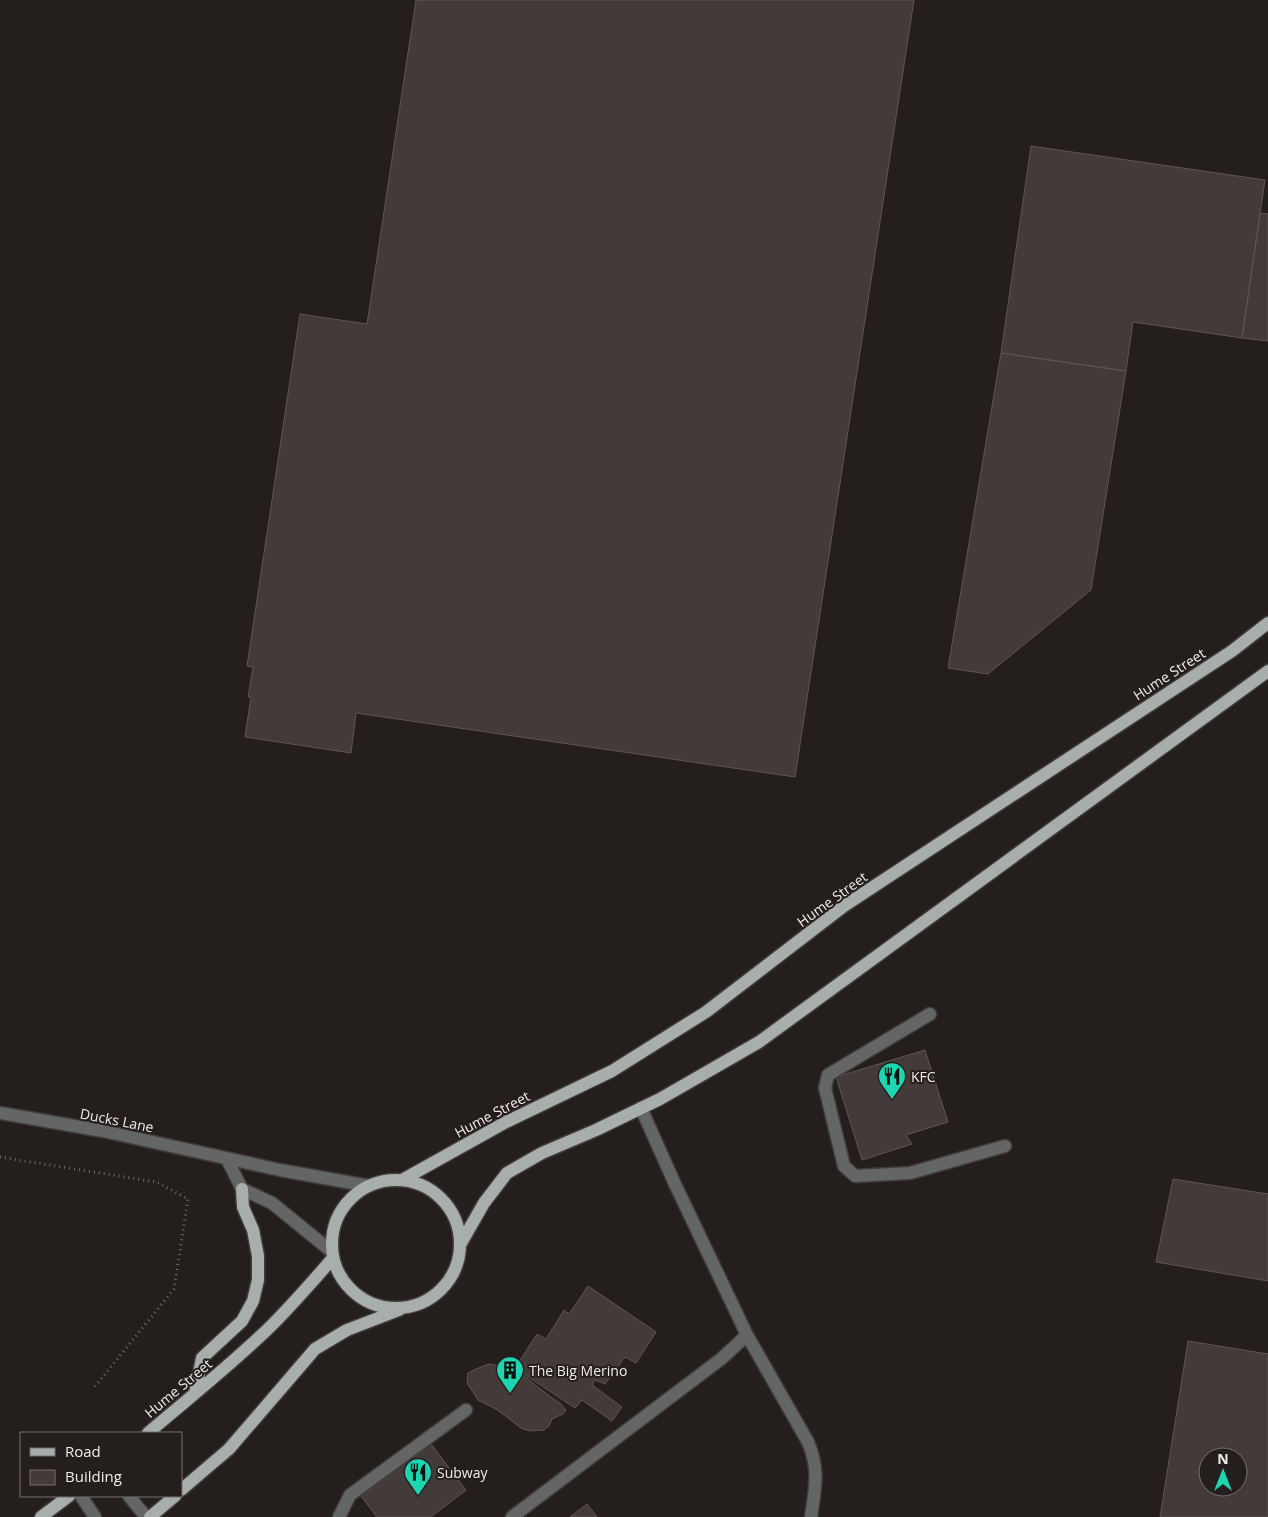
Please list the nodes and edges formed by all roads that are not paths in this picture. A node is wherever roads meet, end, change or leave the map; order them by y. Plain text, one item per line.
1 (1268, 623) edge
2 (1268, 671) edge
3 (930, 1014) dead end
4 (641, 1108) junction
5 (0, 1113) edge
6 (1005, 1146) dead end
7 (227, 1159) junction
8 (402, 1180) junction
9 (369, 1186) junction
10 (242, 1189) junction
11 (460, 1246) junction
12 (332, 1254) junction
13 (403, 1308) junction
14 (747, 1335) junction
15 (195, 1393) junction
16 (466, 1410) dead end
17 (149, 1432) edge
18 (182, 1489) edge
19 (69, 1497) edge
20 (82, 1497) edge
21 (131, 1497) edge
22 (174, 1497) edge
23 (41, 1517) edge
24 (95, 1517) edge
25 (148, 1517) edge
26 (339, 1517) edge
27 (512, 1517) edge
28 (811, 1517) edge

1 - 8 main road, Hume Street
2 - 4 main road
3 - 6 street
4 - 11 main road
4 - 14 street
5 - 7 street, Ducks Lane
7 - 9 street, Ducks Lane
7 - 10 street
8 - 9 main road
8 - 11 main road
9 - 12 main road
10 - 12 street
10 - 15 main road
11 - 13 main road
12 - 13 main road
12 - 15 main road, Hume Street
13 - 18 main road
14 - 27 street
14 - 28 street
15 - 17 main road, Hume Street
16 - 26 street
19 - 23 main road
20 - 24 street
21 - 25 street
22 - 25 main road

